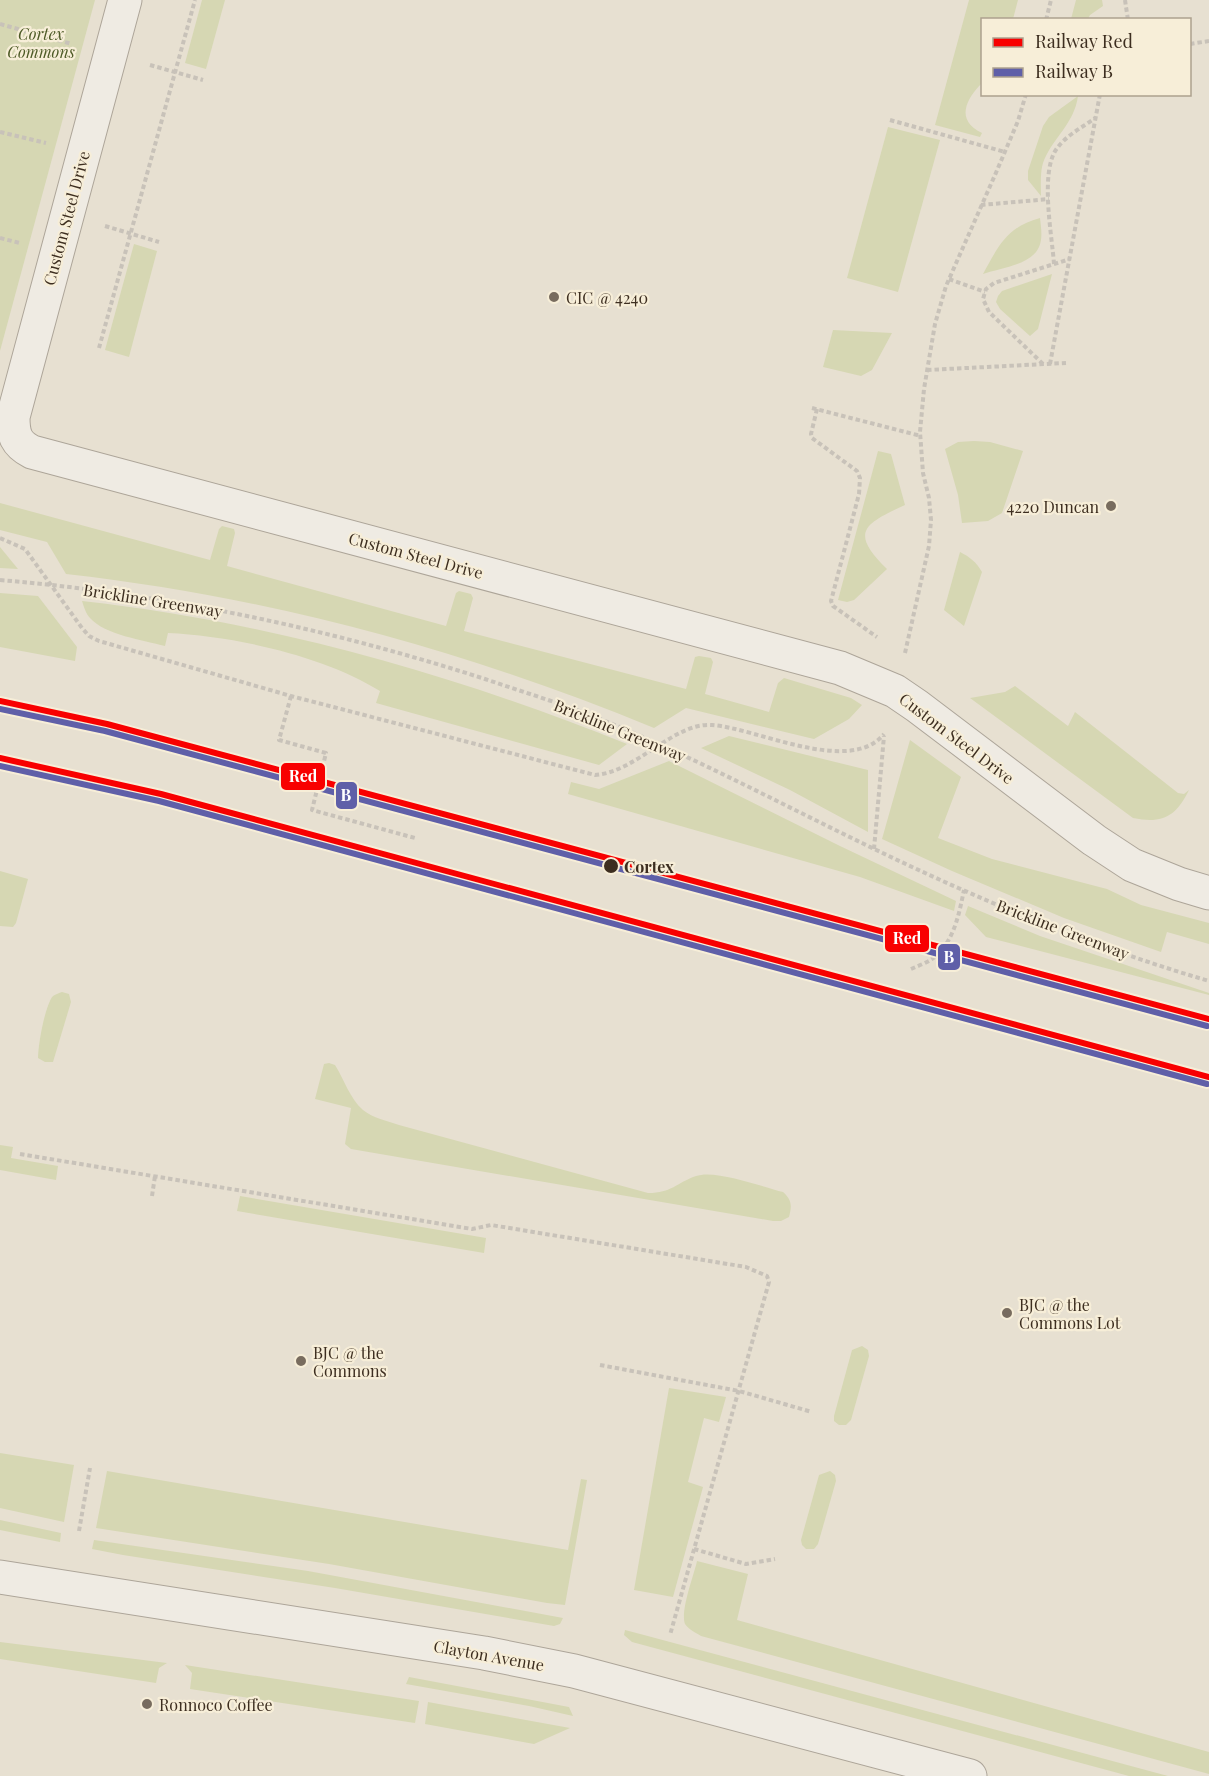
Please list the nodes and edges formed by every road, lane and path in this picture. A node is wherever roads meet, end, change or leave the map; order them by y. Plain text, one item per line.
1 (125, 0) edge
2 (195, 0) edge
3 (1051, 0) edge
4 (1125, 0) edge
5 (1046, 18) edge
6 (1128, 18) edge
7 (0, 24) edge
8 (1209, 41) edge
9 (1191, 44) edge
10 (76, 45) dead end
11 (142, 63) dead end
12 (175, 72) junction
13 (203, 80) dead end
14 (1025, 96) edge
15 (1100, 96) edge
16 (1095, 118) junction
17 (890, 120) dead end
18 (0, 132) edge
19 (48, 144) dead end
20 (1005, 152) junction
21 (1049, 199) junction
22 (981, 206) junction
23 (100, 225) dead end
24 (131, 233) junction
25 (0, 238) edge
26 (159, 242) dead end
27 (28, 246) dead end
28 (1070, 259) junction
29 (1054, 264) junction
30 (949, 279) junction
31 (985, 292) junction
32 (99, 348) dead end
33 (1066, 363) dead end
34 (1043, 364) junction
35 (1050, 364) junction
36 (927, 370) junction
37 (921, 435) junction
38 (0, 538) edge
39 (0, 580) edge
40 (51, 585) junction
41 (878, 638) dead end
42 (896, 650) dead end
43 (291, 696) junction
44 (885, 729) dead end
45 (884, 735) junction
46 (661, 745) junction
47 (415, 838) dead end
48 (874, 849) junction
49 (964, 890) junction
50 (1209, 893) edge
51 (911, 969) dead end
52 (1209, 981) edge
53 (20, 1154) dead end
54 (155, 1176) junction
55 (152, 1196) dead end
56 (600, 1365) dead end
57 (739, 1390) junction
58 (812, 1412) dead end
59 (90, 1468) dead end
60 (79, 1531) dead end
61 (694, 1550) junction
62 (775, 1558) dead end
63 (0, 1577) edge
64 (670, 1635) dead end
65 (970, 1776) edge

1 - 50 street, Custom Steel Drive
2 - 12 path
3 - 5 path
4 - 6 path
7 - 10 path
8 - 9 path
11 - 12 path
12 - 13 path
12 - 24 path
14 - 20 path
15 - 16 path
16 - 21 path
16 - 28 path
17 - 20 path
18 - 19 path
20 - 22 path
21 - 22 path
21 - 29 path
22 - 30 path
23 - 24 path
24 - 26 path
24 - 32 path
25 - 27 path
28 - 29 path
28 - 35 path
29 - 31 path
30 - 31 path
30 - 36 path
31 - 34 path
33 - 35 path
34 - 35 path
34 - 36 path
36 - 37 path
37 - 41 path
37 - 42 path
38 - 40 path
39 - 40 path, Brickline Greenway
40 - 43 path
40 - 46 path, Brickline Greenway
43 - 46 path
43 - 47 path
44 - 45 path
45 - 46 path
45 - 48 path
46 - 48 path, Brickline Greenway
48 - 49 path, Brickline Greenway
49 - 51 path
49 - 52 path, Brickline Greenway
53 - 54 path
54 - 55 path
54 - 57 path
56 - 57 path
57 - 58 path
57 - 61 path
59 - 60 path
61 - 62 path
61 - 64 path
63 - 65 street, Clayton Avenue

